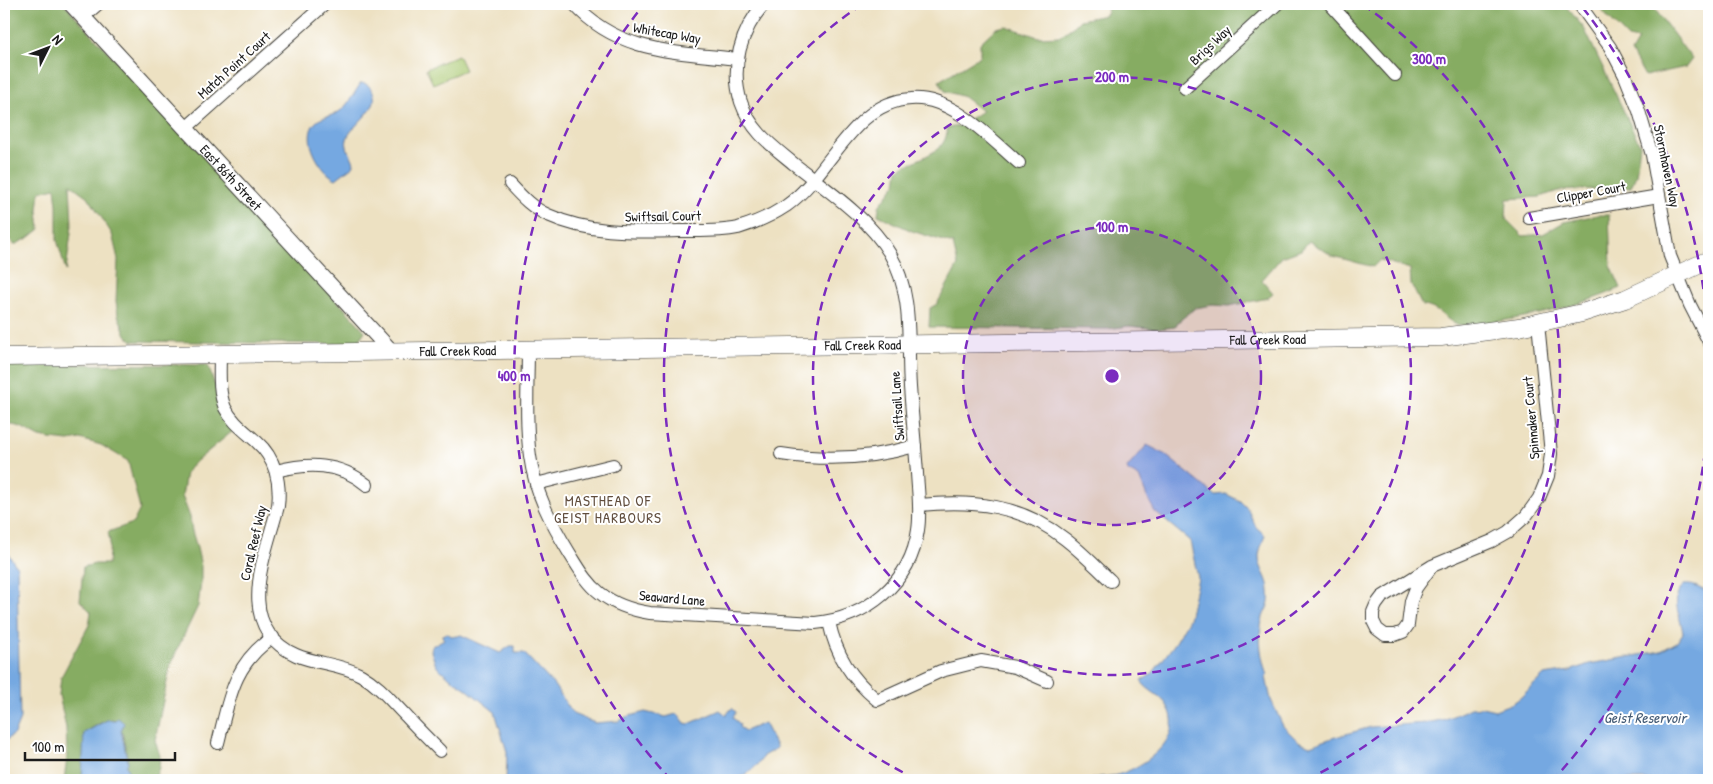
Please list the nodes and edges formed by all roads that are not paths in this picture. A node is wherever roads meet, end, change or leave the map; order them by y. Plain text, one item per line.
1 (71, 4) edge
2 (98, 4) edge
3 (325, 4) edge
4 (574, 4) edge
5 (764, 4) edge
6 (1277, 4) edge
7 (1330, 4) edge
8 (1579, 4) edge
9 (83, 17) junction
10 (738, 59) junction
11 (1395, 75) dead end
12 (1186, 88) dead end
13 (186, 128) junction
14 (1019, 163) dead end
15 (814, 180) junction
16 (510, 184) dead end
17 (1659, 196) junction
18 (1529, 218) dead end
19 (1709, 260) edge
20 (1677, 275) junction
21 (1538, 323) junction
22 (1709, 342) edge
23 (909, 344) junction
24 (528, 349) junction
25 (391, 351) junction
26 (220, 354) junction
27 (4, 357) edge
28 (915, 446) junction
29 (781, 454) dead end
30 (613, 464) dead end
31 (276, 471) junction
32 (367, 484) dead end
33 (536, 484) junction
34 (919, 505) junction
35 (1432, 566) junction
36 (1111, 581) dead end
37 (829, 622) junction
38 (273, 637) junction
39 (1047, 681) dead end
40 (218, 742) dead end
41 (440, 751) dead end

1 - 9 street, East 86th Street
2 - 9 street
3 - 13 street, Match Point Court
4 - 10 street, Whitecap Way
5 - 10 street, Swiftsail Lane
6 - 12 street, Brigs Way
7 - 11 street
8 - 17 street, Stormhaven Way
9 - 13 street, East 86th Street
10 - 15 street, Swiftsail Lane
13 - 25 street, East 86th Street
14 - 15 street, Swiftsail Court
15 - 16 street, Swiftsail Court
15 - 23 street, Swiftsail Lane
17 - 18 street, Clipper Court
17 - 20 street, Stormhaven Way
19 - 20 main road, Fall Creek Road
20 - 21 main road, Fall Creek Road
20 - 22 street, Stormhaven Way
21 - 23 main road, Fall Creek Road
21 - 35 street, Spinnaker Court
23 - 24 main road, Fall Creek Road
23 - 28 street, Swiftsail Lane
24 - 25 main road, Fall Creek Road
24 - 33 street, Seaward Lane
25 - 26 main road, Fall Creek Road
26 - 27 main road, Fall Creek Road
26 - 31 street, Coral Reef Way
28 - 29 street
28 - 34 street, Swiftsail Lane
30 - 33 street
31 - 32 street
31 - 38 street, Coral Reef Way
33 - 37 street, Seaward Lane
34 - 36 street
34 - 37 street, Swiftsail Lane
35 - 35 street, Spinnaker Court
37 - 39 street
38 - 40 street
38 - 41 street, Coral Reef Way

